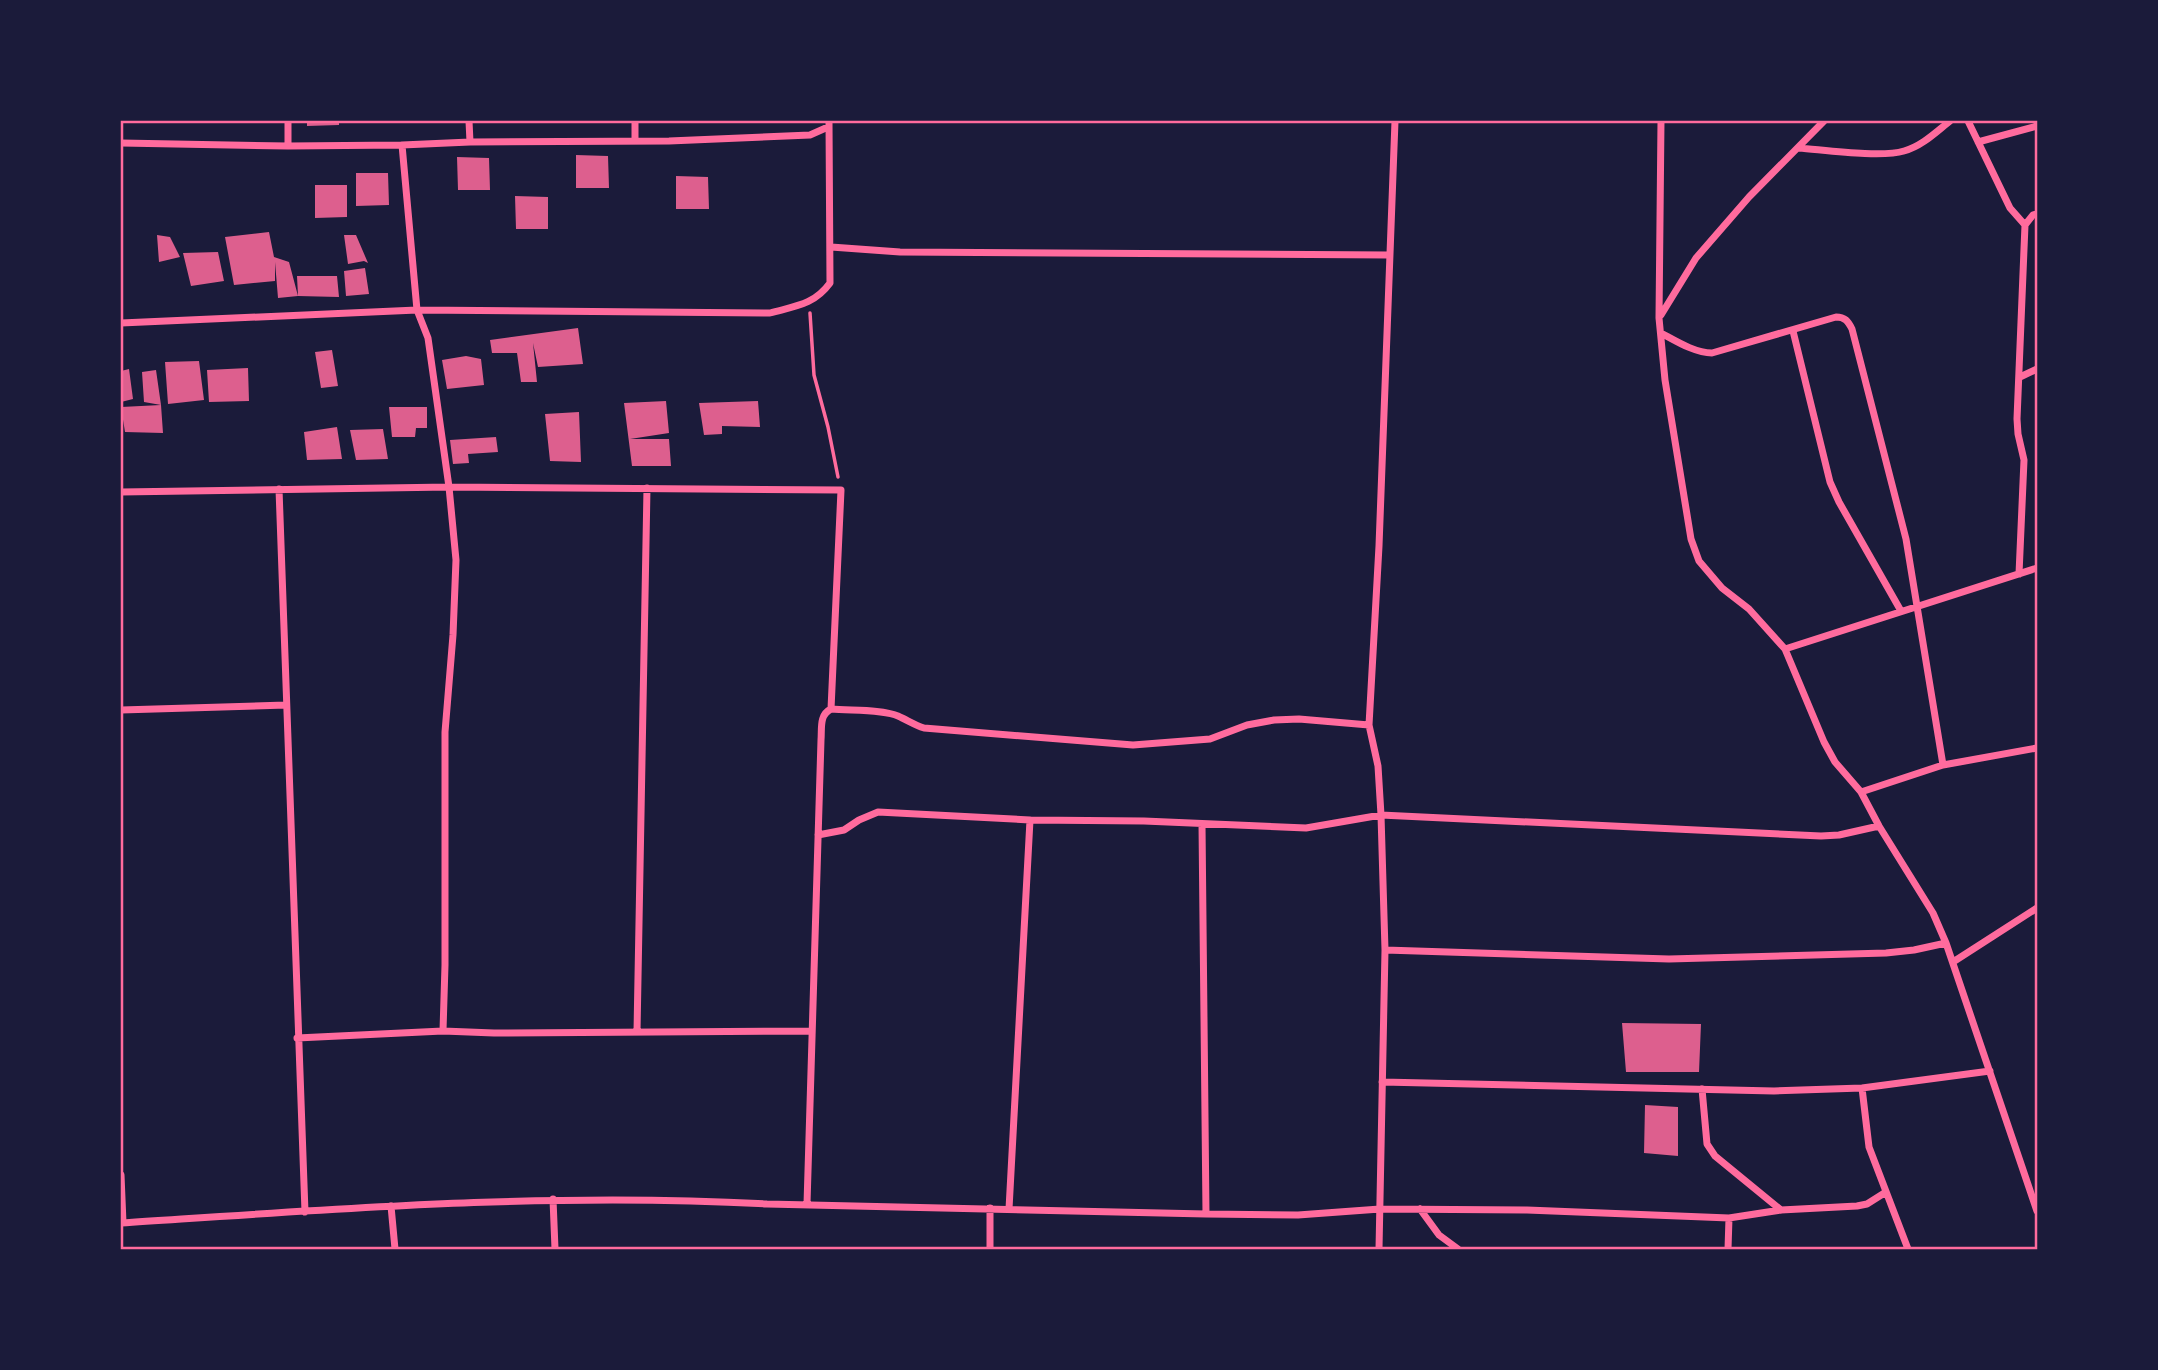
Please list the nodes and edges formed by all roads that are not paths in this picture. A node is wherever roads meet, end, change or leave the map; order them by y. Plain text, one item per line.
1 (288, 121) edge
2 (469, 121) edge
3 (635, 121) edge
4 (1395, 121) edge
5 (1661, 121) edge
6 (1824, 121) edge
7 (1950, 121) edge
8 (1968, 121) edge
9 (828, 124) edge
10 (2037, 126) edge
11 (635, 141) junction
12 (470, 142) junction
13 (1978, 142) junction
14 (121, 143) edge
15 (402, 145) junction
16 (288, 146) junction
17 (1799, 148) junction
18 (2037, 214) edge
19 (2025, 225) junction
20 (831, 247) junction
21 (1389, 255) junction
22 (417, 310) junction
23 (1659, 318) junction
24 (121, 323) edge
25 (1793, 331) junction
26 (1661, 333) junction
27 (2037, 369) edge
28 (2020, 377) junction
29 (449, 487) junction
30 (647, 488) junction
31 (279, 489) junction
32 (121, 492) edge
33 (2037, 568) edge
34 (2019, 574) junction
35 (1917, 607) junction
36 (1901, 611) junction
37 (1785, 649) junction
38 (286, 705) junction
39 (831, 709) junction
40 (121, 710) edge
41 (1369, 725) junction
42 (2037, 748) edge
43 (1943, 765) junction
44 (1861, 792) junction
45 (1381, 815) junction
46 (1030, 820) junction
47 (1202, 824) junction
48 (1879, 826) junction
49 (818, 835) junction
50 (2037, 908) edge
51 (1946, 943) junction
52 (1385, 950) junction
53 (1953, 962) junction
54 (443, 1031) junction
55 (812, 1031) junction
56 (637, 1032) junction
57 (297, 1038) junction
58 (1990, 1071) junction
59 (1382, 1082) junction
60 (1862, 1088) junction
61 (1702, 1089) junction
62 (121, 1175) edge
63 (1886, 1192) junction
64 (553, 1199) junction
65 (807, 1204) junction
66 (391, 1206) junction
67 (990, 1208) junction
68 (1009, 1209) junction
69 (1380, 1209) junction
70 (1420, 1209) junction
71 (1782, 1210) junction
72 (305, 1212) junction
73 (2037, 1212) edge
74 (1206, 1214) junction
75 (1729, 1218) junction
76 (122, 1223) edge
77 (395, 1249) edge
78 (555, 1249) edge
79 (990, 1249) edge
80 (1379, 1249) edge
81 (1458, 1249) edge
82 (1728, 1249) edge
83 (1908, 1249) edge

1 - 16 street
2 - 12 street
3 - 11 street
4 - 21 street
5 - 23 street
6 - 17 street
7 - 17 street
8 - 13 street
9 - 11 street
9 - 20 street
10 - 13 street
11 - 12 street
12 - 15 street
13 - 19 street
14 - 16 street
15 - 16 street
15 - 22 street
17 - 23 street
18 - 19 street
19 - 28 street
20 - 21 street
20 - 22 street
21 - 41 street
22 - 24 street
22 - 29 street
23 - 26 street
25 - 26 street
25 - 35 street
25 - 36 street
26 - 37 street
27 - 28 street
28 - 34 street
29 - 30 street
29 - 31 street
29 - 54 street
30 - 39 street
30 - 56 street
31 - 32 street
31 - 38 street
33 - 34 street
34 - 35 street
35 - 36 street
35 - 43 street
36 - 37 street
37 - 44 street
38 - 40 street
38 - 57 street
39 - 41 street
39 - 49 street
41 - 45 street
42 - 43 street
43 - 44 street
44 - 48 street
45 - 47 street
45 - 48 street
45 - 52 street
46 - 47 street
46 - 49 street
46 - 68 street
47 - 74 street
48 - 51 street
49 - 55 street
50 - 53 street
51 - 52 street
51 - 53 street
52 - 59 street
53 - 58 street
54 - 56 street
54 - 57 street
55 - 56 street
55 - 65 street
57 - 72 street
58 - 60 street
58 - 73 street
59 - 61 street
59 - 69 street
60 - 61 street
60 - 63 street
61 - 71 street
62 - 76 street
63 - 71 street
63 - 83 street
64 - 65 street
64 - 66 street
64 - 78 street
65 - 67 street
66 - 72 street
66 - 77 street
67 - 68 street
67 - 79 street
68 - 74 street
69 - 70 street
69 - 74 street
69 - 80 street
70 - 75 street
70 - 81 street
71 - 75 street
72 - 76 street
75 - 82 street

